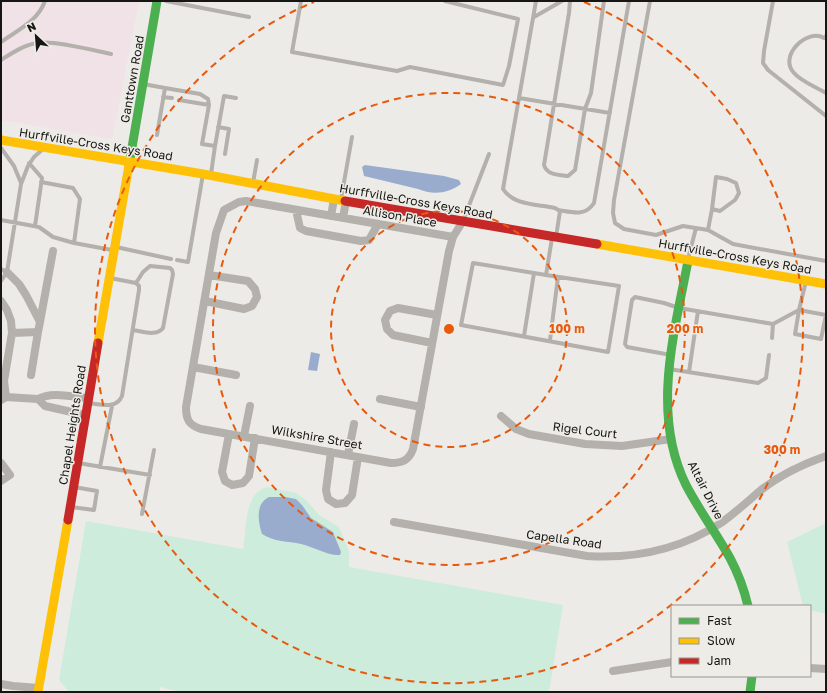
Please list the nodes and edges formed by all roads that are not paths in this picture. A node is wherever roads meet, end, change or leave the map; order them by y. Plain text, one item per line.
1 (45, 1) edge
2 (157, 1) edge
3 (166, 1) edge
4 (301, 1) edge
5 (445, 1) edge
6 (536, 1) edge
7 (562, 1) edge
8 (570, 1) edge
9 (604, 1) edge
10 (629, 1) edge
11 (650, 1) edge
12 (774, 1) edge
13 (249, 17) dead end
14 (534, 17) junction
15 (826, 36) edge
16 (1, 42) edge
17 (111, 54) dead end
18 (1, 60) edge
19 (143, 84) junction
20 (165, 88) junction
21 (826, 93) edge
22 (163, 97) junction
23 (172, 98) dead end
24 (236, 98) dead end
25 (520, 98) junction
26 (179, 100) dead end
27 (554, 104) junction
28 (209, 105) junction
29 (585, 109) junction
30 (610, 113) junction
31 (826, 116) edge
32 (218, 127) junction
33 (157, 135) dead end
34 (352, 137) dead end
35 (1, 140) edge
36 (215, 146) junction
37 (1, 148) edge
38 (45, 148) junction
39 (225, 154) dead end
40 (489, 154) dead end
41 (257, 160) dead end
42 (130, 161) junction
43 (29, 163) junction
44 (207, 174) junction
45 (42, 180) junction
46 (253, 183) junction
47 (21, 184) junction
48 (340, 200) junction
49 (296, 210) junction
50 (558, 210) junction
51 (712, 210) junction
52 (331, 216) junction
53 (343, 218) junction
54 (1, 220) edge
55 (463, 221) junction
56 (15, 222) junction
57 (378, 224) junction
58 (35, 226) junction
59 (696, 228) junction
60 (708, 230) junction
61 (216, 233) joint
62 (453, 237) junction
63 (554, 237) junction
64 (74, 243) junction
65 (115, 249) junction
66 (53, 251) dead end
67 (171, 259) dead end
68 (176, 260) dead end
69 (688, 261) junction
70 (826, 261) edge
71 (4, 271) edge
72 (534, 273) junction
73 (209, 275) junction
74 (546, 275) junction
75 (558, 277) junction
76 (110, 278) junction
77 (1, 281) edge
78 (806, 281) junction
79 (136, 283) junction
80 (826, 284) edge
81 (1, 301) edge
82 (205, 301) junction
83 (679, 308) junction
84 (800, 310) junction
85 (698, 311) junction
86 (437, 315) junction
87 (40, 322) junction
88 (774, 324) junction
89 (133, 330) junction
90 (38, 332) junction
91 (12, 333) junction
92 (524, 336) junction
93 (772, 338) dead end
94 (550, 340) junction
95 (432, 343) junction
96 (671, 355) junction
97 (769, 355) dead end
98 (193, 368) junction
99 (669, 369) junction
100 (689, 372) junction
101 (31, 375) dead end
102 (236, 375) dead end
103 (4, 399) edge
104 (38, 399) junction
105 (380, 399) dead end
106 (88, 400) junction
107 (112, 406) junction
108 (250, 406) dead end
109 (421, 407) junction
110 (85, 415) junction
111 (501, 416) dead end
112 (354, 424) dead end
113 (229, 434) junction
114 (244, 436) junction
115 (256, 438) junction
116 (672, 439) junction
117 (154, 450) dead end
118 (331, 452) junction
119 (348, 455) junction
120 (826, 456) edge
121 (358, 457) junction
122 (1, 463) edge
123 (78, 463) junction
124 (100, 467) junction
125 (150, 475) junction
126 (1, 481) edge
127 (74, 487) junction
128 (70, 508) junction
129 (142, 514) dead end
130 (394, 522) dead end
131 (712, 528) junction
132 (748, 605) edge
133 (671, 662) edge
134 (811, 668) edge
135 (826, 669) edge
136 (613, 671) dead end
137 (752, 677) edge
138 (1, 684) edge
139 (38, 690) edge
140 (750, 692) edge

1 - 16 lane
2 - 19 street, Ganttown Road
3 - 13 lane
4 - 5 lane
6 - 14 lane
7 - 14 lane
8 - 27 lane
9 - 29 lane
10 - 30 lane
11 - 59 lane
12 - 31 lane
14 - 25 lane
15 - 21 lane
17 - 18 lane
19 - 20 lane
19 - 42 street, Ganttown Road
20 - 22 lane
20 - 28 lane
22 - 23 lane
22 - 33 lane
24 - 32 lane
25 - 27 lane
25 - 50 lane
26 - 28 lane
27 - 29 lane
27 - 29 lane
28 - 36 lane
29 - 30 lane
30 - 50 lane
32 - 36 lane
32 - 39 lane
34 - 48 lane
35 - 38 street, Hurffville-Cross Keys Road
36 - 44 lane
37 - 47 lane
38 - 42 street, Hurffville-Cross Keys Road
38 - 43 lane
40 - 55 lane
41 - 46 lane
42 - 44 street, Hurffville-Cross Keys Road
42 - 65 street, Chapel Heights Road
43 - 45 lane
43 - 47 lane
44 - 46 street, Hurffville-Cross Keys Road
44 - 68 lane
45 - 58 lane
45 - 64 lane
46 - 48 street, Hurffville-Cross Keys Road
47 - 56 lane
48 - 52 street
48 - 53 street
48 - 55 street, Hurffville-Cross Keys Road
49 - 52 street, Allison Place
49 - 57 street
49 - 61 street, Allison Place
50 - 63 lane
51 - 51 lane
51 - 60 lane
52 - 53 street, Allison Place
53 - 57 street, Allison Place
54 - 56 lane
55 - 62 street, Wilkshire Street
55 - 63 street, Hurffville-Cross Keys Road
56 - 58 lane
56 - 71 lane
57 - 62 street, Allison Place
58 - 64 lane
59 - 60 lane
59 - 69 lane
60 - 70 lane
61 - 73 street, Wilkshire Street
62 - 86 street, Wilkshire Street
63 - 69 street, Hurffville-Cross Keys Road
63 - 74 lane
64 - 65 lane
65 - 67 lane
65 - 76 street, Chapel Heights Road
66 - 87 street
69 - 78 street, Hurffville-Cross Keys Road
69 - 83 street, Altair Drive
71 - 77 lane
71 - 87 street
72 - 74 lane
72 - 92 lane
72 - 92 lane
73 - 82 street, Wilkshire Street
73 - 82 street
74 - 75 lane
75 - 94 lane
75 - 94 lane
76 - 79 lane
76 - 106 street, Chapel Heights Road
78 - 80 street, Hurffville-Cross Keys Road
78 - 84 lane
79 - 89 lane
79 - 89 lane
81 - 91 street
82 - 98 street, Wilkshire Street
83 - 85 lane
83 - 96 street, Altair Drive
83 - 96 lane
84 - 84 lane
84 - 88 lane
85 - 88 lane
85 - 100 lane
86 - 95 street, Wilkshire Street
86 - 95 street
87 - 90 street
88 - 93 lane
89 - 107 lane
90 - 91 street
90 - 101 street
91 - 103 street
92 - 94 lane
95 - 109 street, Wilkshire Street
96 - 99 street, Altair Drive
97 - 100 lane
98 - 102 street
98 - 113 street, Wilkshire Street
99 - 100 lane
99 - 116 street, Altair Drive
103 - 104 street
104 - 106 street
104 - 110 street
105 - 109 street
106 - 107 lane
106 - 110 street, Chapel Heights Road
107 - 124 lane
108 - 114 street
109 - 121 street, Wilkshire Street
110 - 123 street, Chapel Heights Road
111 - 116 street, Rigel Court
112 - 119 street
113 - 114 street, Wilkshire Street
113 - 115 street
114 - 115 street, Wilkshire Street
115 - 118 street, Wilkshire Street
116 - 131 street, Altair Drive
117 - 125 lane
118 - 119 street, Wilkshire Street
118 - 121 street
119 - 121 street, Wilkshire Street
120 - 131 street, Capella Road
122 - 126 street
123 - 124 lane
123 - 127 street, Chapel Heights Road
124 - 125 lane
125 - 129 lane
127 - 128 street, Chapel Heights Road
127 - 128 lane
128 - 139 street, Chapel Heights Road
130 - 131 street, Capella Road
131 - 132 street, Altair Drive
133 - 136 street
134 - 135 street
137 - 140 street
138 - 139 street

